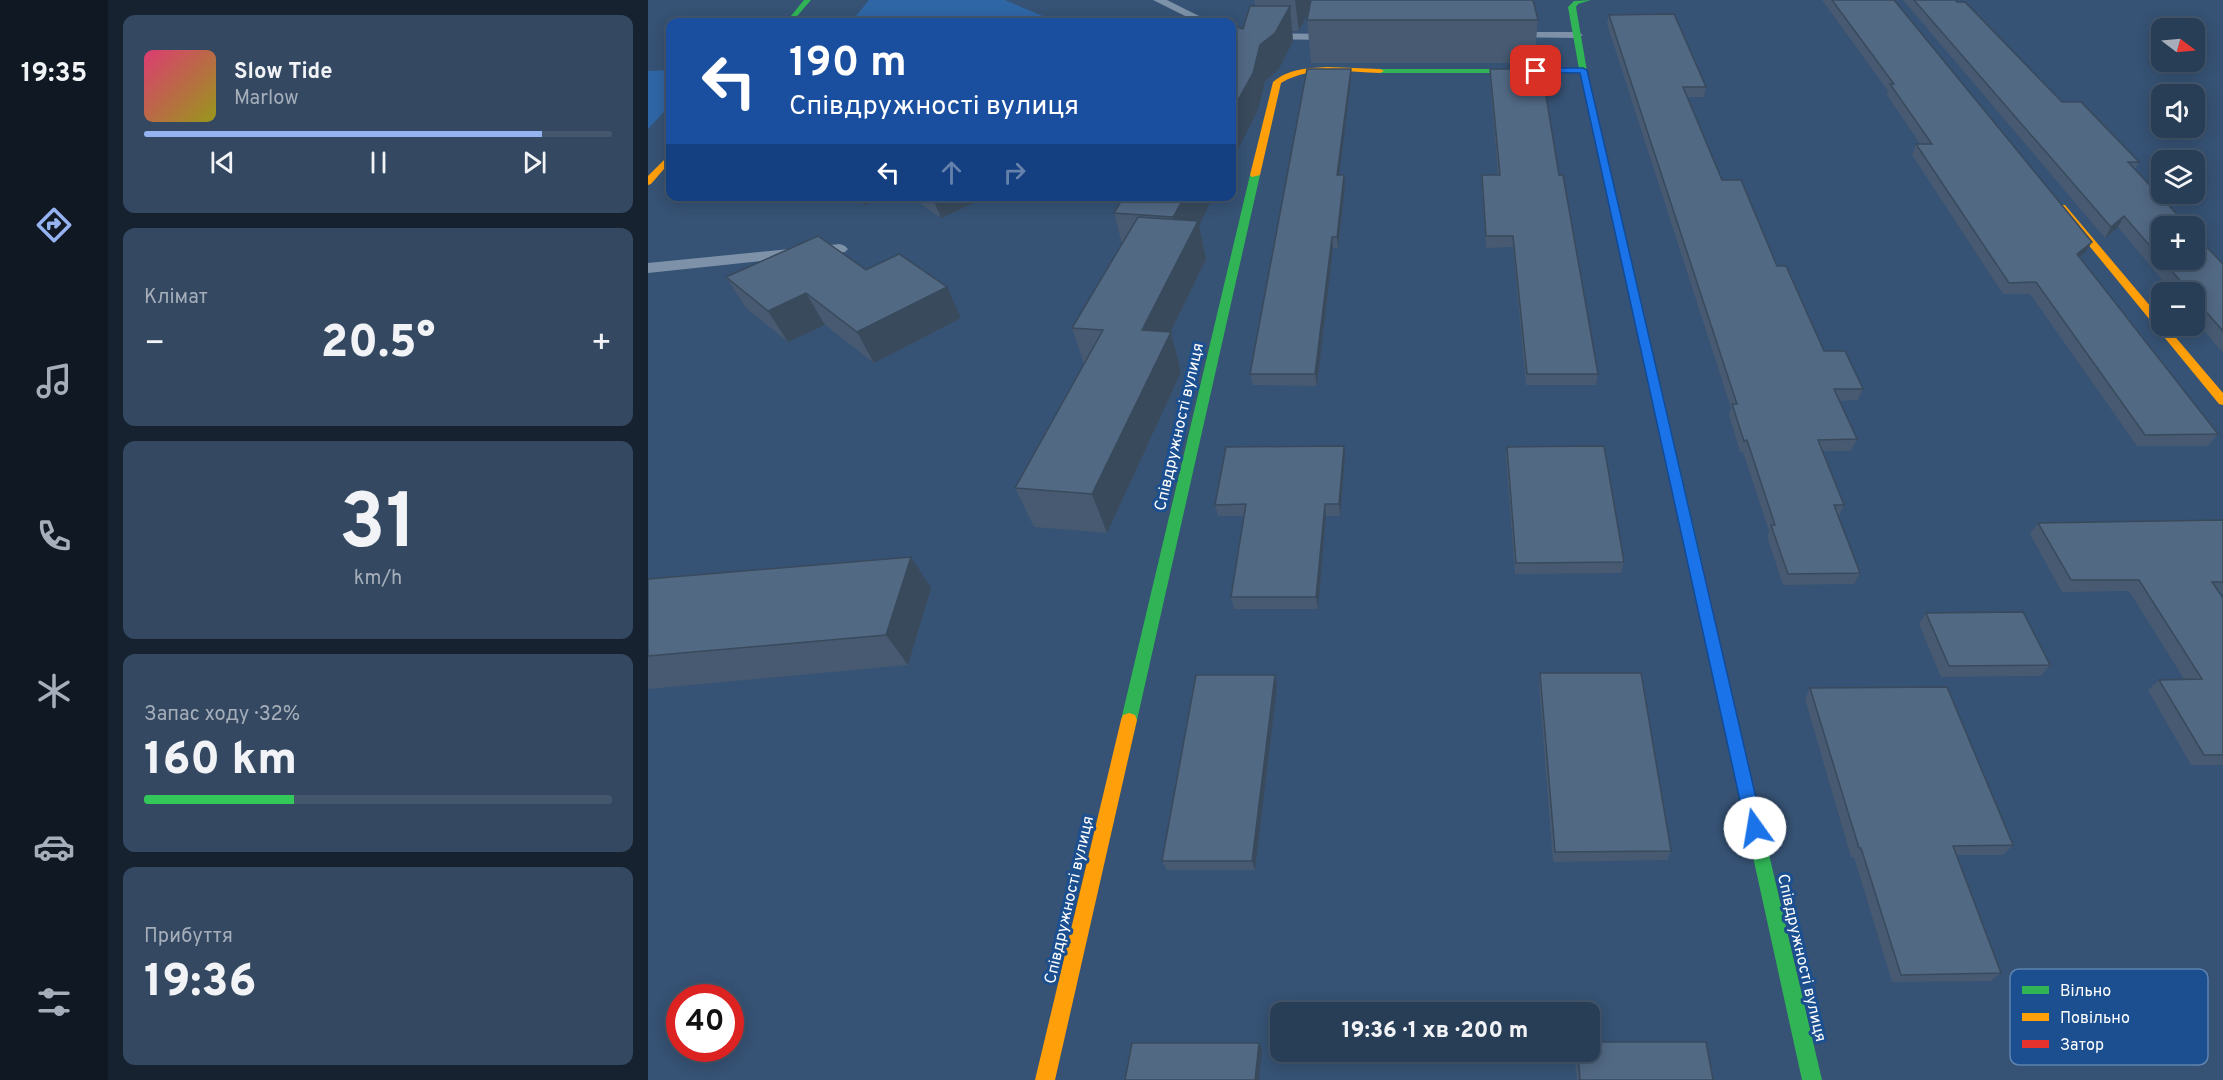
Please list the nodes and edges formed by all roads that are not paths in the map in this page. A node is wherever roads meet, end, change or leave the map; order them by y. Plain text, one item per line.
1 (808, 0) edge
2 (1158, 0) edge
3 (1184, 0) edge
4 (1588, 0) edge
5 (1170, 5) junction
6 (792, 18) edge
7 (1197, 18) edge
8 (1577, 35) junction
9 (1236, 36) edge
10 (1494, 36) edge
11 (1353, 37) edge
12 (1583, 70) junction
13 (666, 162) edge
14 (648, 182) edge
15 (2049, 192) edge
16 (840, 249) edge
17 (648, 268) edge
18 (2223, 401) edge
19 (1046, 1080) edge
20 (1812, 1080) edge

1 - 6 street
2 - 5 lane
3 - 5 lane
4 - 8 street, Співдружності вулиця
5 - 7 lane
8 - 10 lane
8 - 12 street, Співдружності вулиця
9 - 11 lane
12 - 19 street, Співдружності вулиця
12 - 20 street, Співдружності вулиця
13 - 14 street
15 - 18 street
16 - 17 lane

